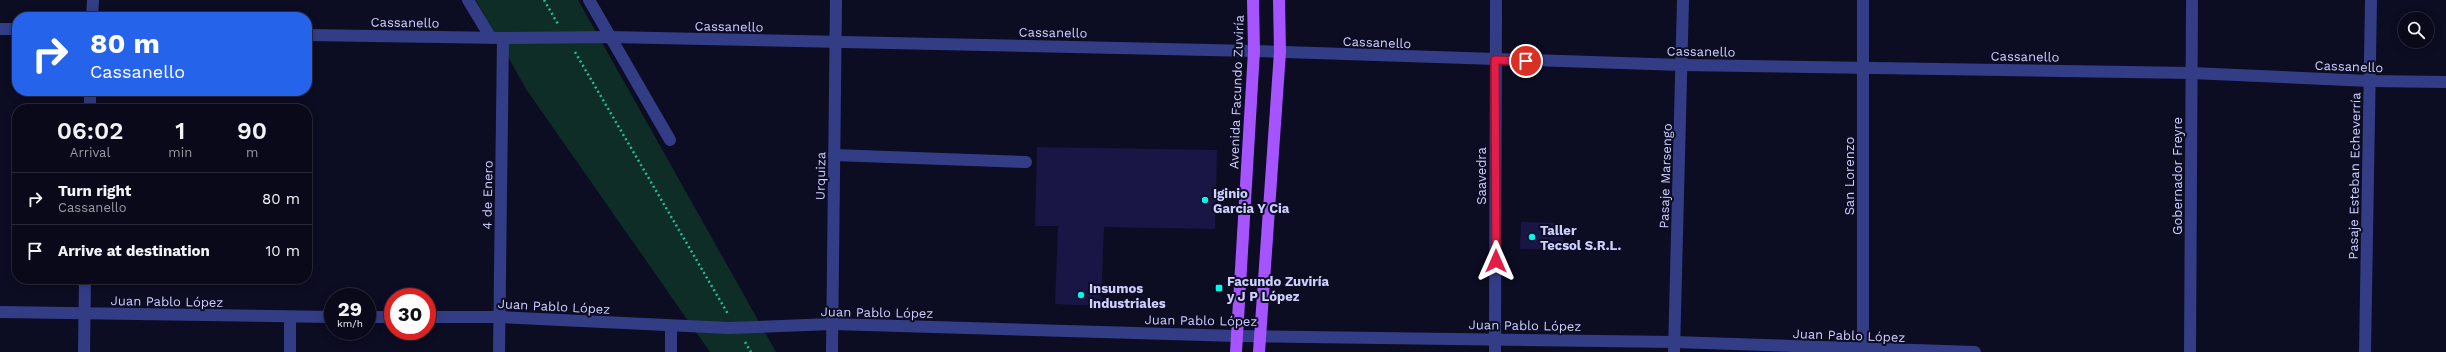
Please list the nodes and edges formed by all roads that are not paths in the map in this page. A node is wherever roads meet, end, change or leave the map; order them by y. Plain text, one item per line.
1 (93, 0) edge
2 (468, 0) edge
3 (589, 0) edge
4 (836, 0) edge
5 (1253, 0) edge
6 (1279, 0) edge
7 (1496, 0) edge
8 (1683, 0) edge
9 (1863, 0) edge
10 (2192, 0) edge
11 (2371, 0) edge
12 (92, 12) edge
13 (0, 29) edge
14 (12, 29) edge
15 (312, 35) edge
16 (610, 37) junction
17 (491, 38) junction
18 (503, 38) junction
19 (836, 42) junction
20 (1254, 51) junction
21 (1280, 52) junction
22 (1495, 60) junction
23 (1682, 66) junction
24 (1863, 67) junction
25 (2191, 73) junction
26 (2369, 81) junction
27 (2446, 82) edge
28 (670, 140) dead end
29 (834, 154) junction
30 (1026, 162) dead end
31 (85, 284) edge
32 (0, 312) edge
33 (84, 314) junction
34 (290, 317) junction
35 (324, 317) edge
36 (436, 317) edge
37 (500, 317) junction
38 (832, 324) junction
39 (671, 326) junction
40 (1260, 335) junction
41 (1237, 336) junction
42 (1496, 339) junction
43 (1674, 347) edge
44 (1863, 351) edge
45 (84, 352) edge
46 (290, 352) edge
47 (499, 352) edge
48 (671, 352) edge
49 (832, 352) edge
50 (1236, 352) edge
51 (1259, 352) edge
52 (1495, 352) edge
53 (1975, 352) edge
54 (2190, 352) edge
55 (2365, 352) edge

1 - 12 street
2 - 17 street
3 - 16 street
4 - 19 street, Urquiza
5 - 20 main road, Avenida Facundo Zuviría
6 - 21 main road
7 - 22 street, Saavedra
8 - 23 street, Pasaje Marsengo
9 - 24 street, San Lorenzo
10 - 25 street, Gobernador Freyre
11 - 26 street, Pasaje Esteban Echeverría
13 - 14 street
15 - 17 street, Cassanello
16 - 18 street, Cassanello
16 - 19 street, Cassanello
16 - 28 street
17 - 18 street, Cassanello
18 - 37 street, 4 de Enero
19 - 20 street, Cassanello
19 - 29 street, Urquiza
20 - 21 street, Cassanello
20 - 41 main road, Avenida Facundo Zuviría
21 - 22 street, Cassanello
21 - 40 main road
22 - 23 street, Cassanello
22 - 42 street, Saavedra
23 - 24 street, Cassanello
23 - 43 street, Pasaje Marsengo
24 - 25 street, Cassanello
24 - 44 street, San Lorenzo
25 - 26 street, Cassanello
25 - 54 street, Gobernador Freyre
26 - 27 street, Cassanello
26 - 55 street, Pasaje Esteban Echeverría
29 - 30 street
29 - 38 street, Urquiza
31 - 33 street
32 - 33 street, Juan Pablo López
33 - 34 street, Juan Pablo López
33 - 45 street
34 - 35 street, Juan Pablo López
34 - 46 street
36 - 37 street, Juan Pablo López
37 - 39 street, Juan Pablo López
37 - 47 street, 4 de Enero
38 - 39 street, Juan Pablo López
38 - 41 street, Juan Pablo López
38 - 49 street, Urquiza
39 - 48 street
40 - 41 street, Juan Pablo López
40 - 42 street, Juan Pablo López
40 - 51 main road
41 - 50 main road, Avenida Facundo Zuviría
42 - 43 street, Juan Pablo López
42 - 52 street, Saavedra
43 - 44 street, Juan Pablo López
44 - 53 street, Juan Pablo López

